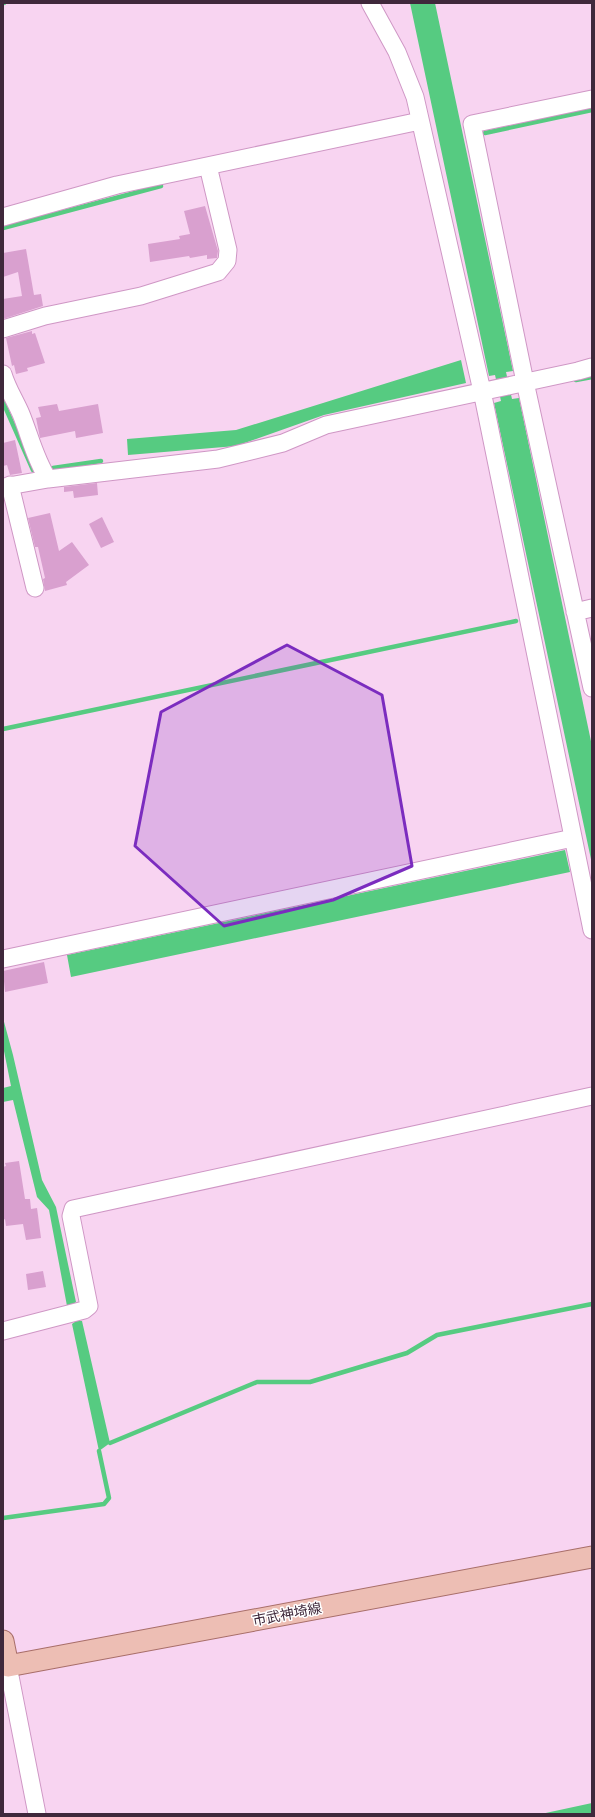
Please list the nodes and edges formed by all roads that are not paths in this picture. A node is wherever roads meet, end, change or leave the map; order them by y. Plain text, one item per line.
1 (370, 3) edge
2 (592, 99) edge
3 (420, 121) junction
4 (208, 166) junction
5 (3, 217) edge
6 (3, 329) edge
7 (592, 367) edge
8 (3, 374) edge
9 (503, 386) junction
10 (48, 479) junction
11 (6, 486) edge
12 (36, 588) dead end
13 (592, 608) edge
14 (575, 612) junction
15 (592, 688) edge
16 (573, 838) junction
17 (592, 930) edge
18 (3, 959) edge
19 (592, 1096) edge
20 (3, 1331) edge
21 (592, 1557) edge
22 (3, 1641) edge
23 (5, 1667) edge
24 (37, 1814) edge

1 - 3 street
2 - 9 street
3 - 4 street
3 - 9 street
4 - 5 street
4 - 6 street
7 - 9 street
8 - 10 street
9 - 10 street
9 - 14 street
9 - 16 street
10 - 11 street
11 - 12 street
13 - 14 street
14 - 15 street
16 - 17 street
16 - 18 street
19 - 20 street
21 - 23 main road, 市武神埼線
22 - 23 main road
23 - 24 street

